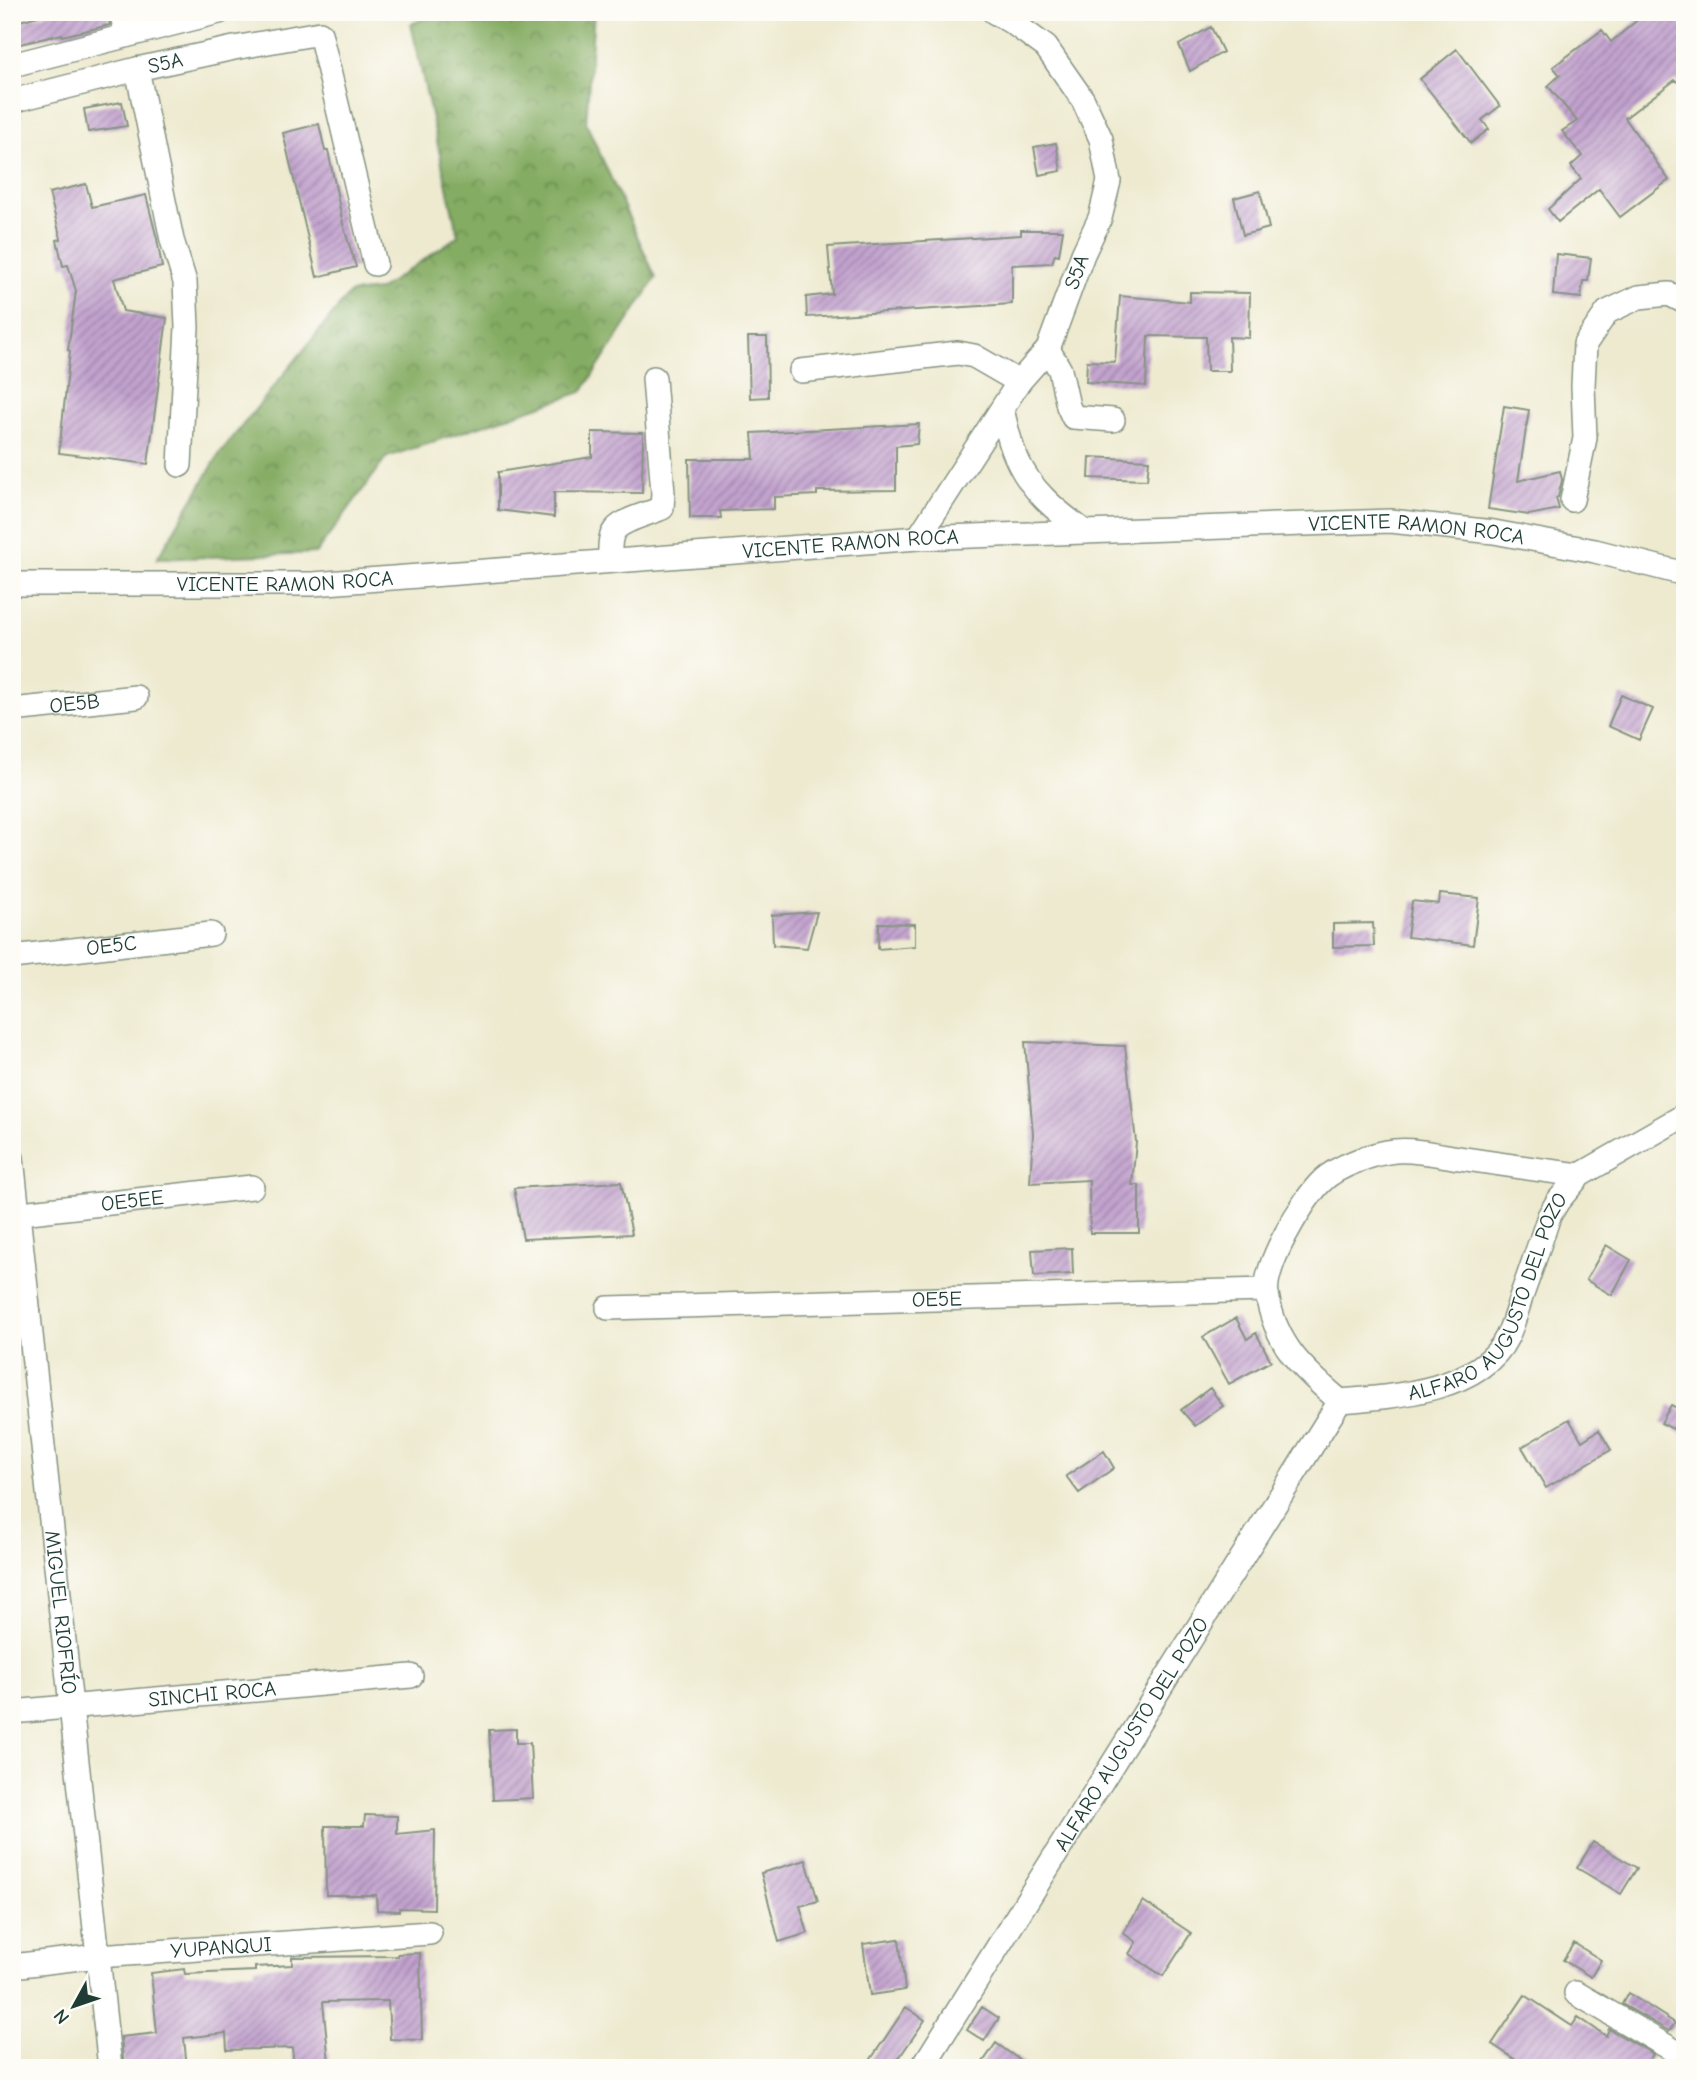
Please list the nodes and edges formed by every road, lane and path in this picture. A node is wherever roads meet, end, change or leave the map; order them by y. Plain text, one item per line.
1 (121, 12) edge
2 (219, 12) edge
3 (1008, 16) edge
4 (127, 35) junction
5 (12, 65) edge
6 (137, 69) junction
7 (12, 101) edge
8 (375, 264) dead end
9 (1685, 302) edge
10 (1048, 349) junction
11 (801, 372) dead end
12 (654, 378) dead end
13 (1019, 382) junction
14 (1002, 409) junction
15 (1113, 420) dead end
16 (180, 465) dead end
17 (1572, 500) dead end
18 (1085, 531) junction
19 (918, 538) junction
20 (610, 561) junction
21 (1685, 574) edge
22 (12, 584) edge
23 (136, 697) dead end
24 (12, 710) edge
25 (211, 934) dead end
26 (12, 957) edge
27 (1685, 1115) edge
28 (12, 1158) edge
29 (1580, 1175) junction
30 (252, 1187) dead end
31 (15, 1214) edge
32 (1266, 1290) junction
33 (608, 1308) dead end
34 (1340, 1401) junction
35 (411, 1676) dead end
36 (71, 1706) junction
37 (12, 1712) edge
38 (430, 1933) dead end
39 (98, 1956) junction
40 (12, 1966) edge
41 (1576, 1993) dead end
42 (1685, 2057) edge
43 (110, 2068) edge
44 (922, 2068) edge

1 - 4 street
2 - 4 street
3 - 10 street, S5A
4 - 5 street
6 - 7 street, S5A
6 - 8 street, S5A
6 - 16 street
9 - 17 street
10 - 13 street, S5A
10 - 15 street
11 - 13 street
12 - 20 street
13 - 14 street, S5A
14 - 18 street
14 - 19 street, S5A
18 - 19 street, VICENTE RAMON ROCA
18 - 21 street, VICENTE RAMON ROCA
19 - 20 street, VICENTE RAMON ROCA
20 - 22 street, VICENTE RAMON ROCA
23 - 24 street, OE5B
25 - 26 street, OE5C
27 - 29 street, ALFARO AUGUSTO DEL POZO
28 - 31 street, MIGUEL RIOFRÍO
29 - 32 street, ALFARO AUGUSTO DEL POZO
29 - 34 street, ALFARO AUGUSTO DEL POZO
30 - 31 street, OE5EE
31 - 36 street, MIGUEL RIOFRÍO
32 - 33 street, OE5E
32 - 34 street
34 - 44 street, ALFARO AUGUSTO DEL POZO
35 - 36 street, SINCHI ROCA
36 - 37 street, SINCHI ROCA
36 - 39 street, MIGUEL RIOFRÍO
38 - 39 street, YUPANQUI
39 - 40 street, YUPANQUI
39 - 43 street, MIGUEL RIOFRÍO
41 - 42 street

